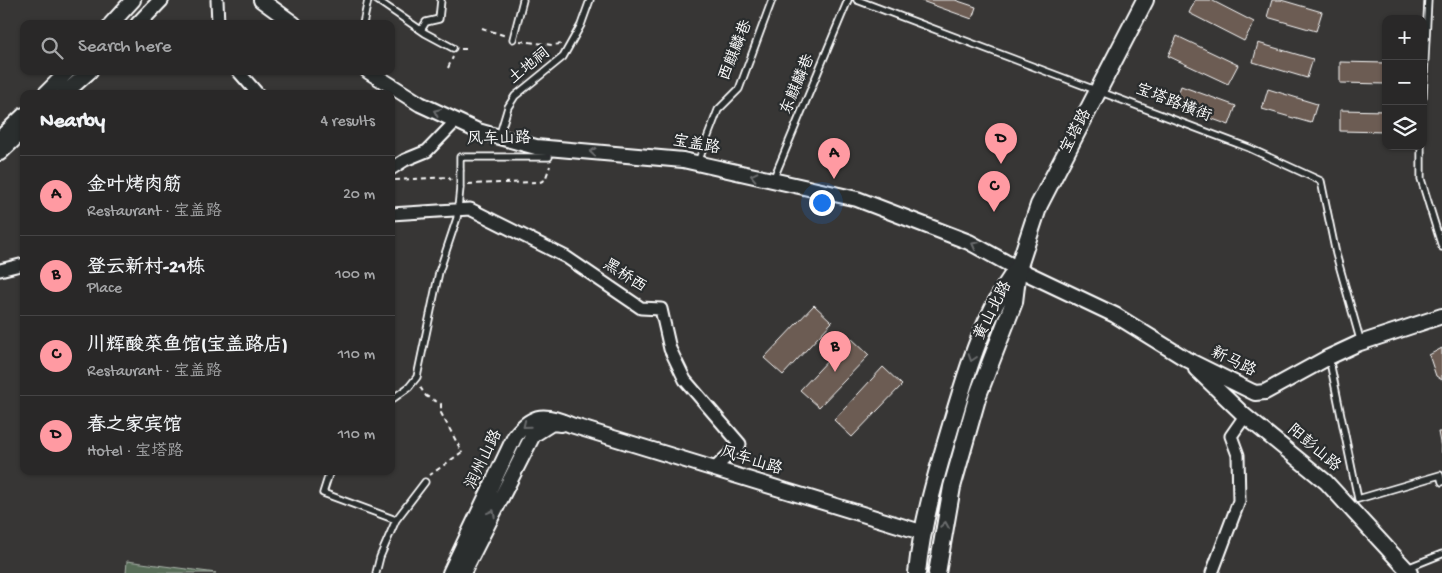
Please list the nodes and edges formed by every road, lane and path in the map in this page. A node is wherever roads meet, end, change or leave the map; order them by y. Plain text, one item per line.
1 (133, 0) edge
2 (161, 0) edge
3 (217, 0) edge
4 (260, 0) edge
5 (368, 0) edge
6 (377, 0) edge
7 (441, 0) edge
8 (523, 0) edge
9 (590, 0) edge
10 (772, 0) edge
11 (848, 0) edge
12 (857, 0) edge
13 (1145, 0) edge
14 (1428, 0) edge
15 (870, 2) edge
16 (115, 20) edge
17 (142, 20) edge
18 (218, 20) edge
19 (288, 20) edge
20 (364, 20) edge
21 (482, 28) dead end
22 (420, 30) junction
23 (513, 39) junction
24 (569, 46) junction
25 (454, 50) joint
26 (1425, 60) edge
27 (448, 68) dead end
28 (64, 75) edge
29 (85, 75) edge
30 (241, 75) edge
31 (376, 75) edge
32 (49, 90) edge
33 (69, 90) edge
34 (255, 90) edge
35 (1099, 90) junction
36 (20, 119) edge
37 (456, 121) junction
38 (20, 134) edge
39 (500, 137) junction
40 (0, 138) edge
41 (1421, 150) edge
42 (549, 152) junction
43 (0, 153) edge
44 (697, 163) junction
45 (395, 166) edge
46 (395, 180) edge
47 (773, 180) junction
48 (454, 182) dead end
49 (461, 186) junction
50 (458, 209) junction
51 (395, 214) edge
52 (1442, 247) edge
53 (20, 265) edge
54 (1018, 269) junction
55 (0, 270) edge
56 (1442, 316) edge
57 (1361, 342) junction
58 (1328, 357) junction
59 (1186, 359) junction
60 (418, 373) junction
61 (395, 397) edge
62 (1245, 416) junction
63 (571, 425) junction
64 (714, 469) junction
65 (329, 475) edge
66 (424, 482) joint
67 (1442, 482) edge
68 (396, 520) junction
69 (921, 532) junction
70 (1442, 554) edge
71 (1408, 571) edge
72 (376, 573) edge
73 (450, 573) edge
74 (463, 573) edge
75 (917, 573) edge
76 (937, 573) edge
77 (1212, 573) edge

1 - 16 street
2 - 17 street
3 - 18 street
4 - 19 street
5 - 20 lane
6 - 22 lane
7 - 22 lane
8 - 23 lane, 土地祠
9 - 24 lane, 土地祠
10 - 44 lane, 西麒麟巷
11 - 47 lane, 东麒麟巷
12 - 15 lane, 宝塔路横街
13 - 35 main road, 宝塔路
14 - 26 lane
15 - 35 lane, 宝塔路横街
21 - 23 path, 土地祠
22 - 25 lane
23 - 24 path, 土地祠
24 - 39 lane, 土地祠
25 - 27 path
28 - 32 street
29 - 33 street
30 - 34 street
37 -> 31 street, 宝盖路
35 - 54 main road, 宝塔路
35 - 57 lane, 宝塔路横街
36 - 40 street
37 - 39 street, 宝盖路
37 - 45 street
38 - 43 street
39 - 42 street, 宝盖路
41 - 52 lane
44 -> 42 street, 宝盖路
42 - 49 path
42 - 49 lane, 风车山路, bridge
47 -> 44 street, 宝盖路
46 - 48 path
54 -> 47 street, 宝盖路
49 - 50 lane, 风车山路
50 - 51 street, 黑桥西
50 - 60 lane, 风车山路
50 - 64 street, 黑桥西
53 - 55 street
54 - 59 street, 新马路
54 -> 69 main road, 黄山北路
76 -> 54 main road, 黄山北路
56 - 57 street, 新马路
57 - 58 street, 新马路
58 - 59 street, 新马路
58 - 67 lane
59 - 62 street, 阳彭山路
60 - 61 lane, 风车山路
60 - 66 path
62 - 71 street, 阳彭山路
62 - 77 street
63 - 64 street, 风车山路
63 -> 73 street, 润州山路
74 -> 63 street, 润州山路
64 - 69 street, 风车山路
65 - 68 lane
66 - 68 lane
68 - 72 lane
69 - 75 main road, 黄山北路
70 - 71 lane

